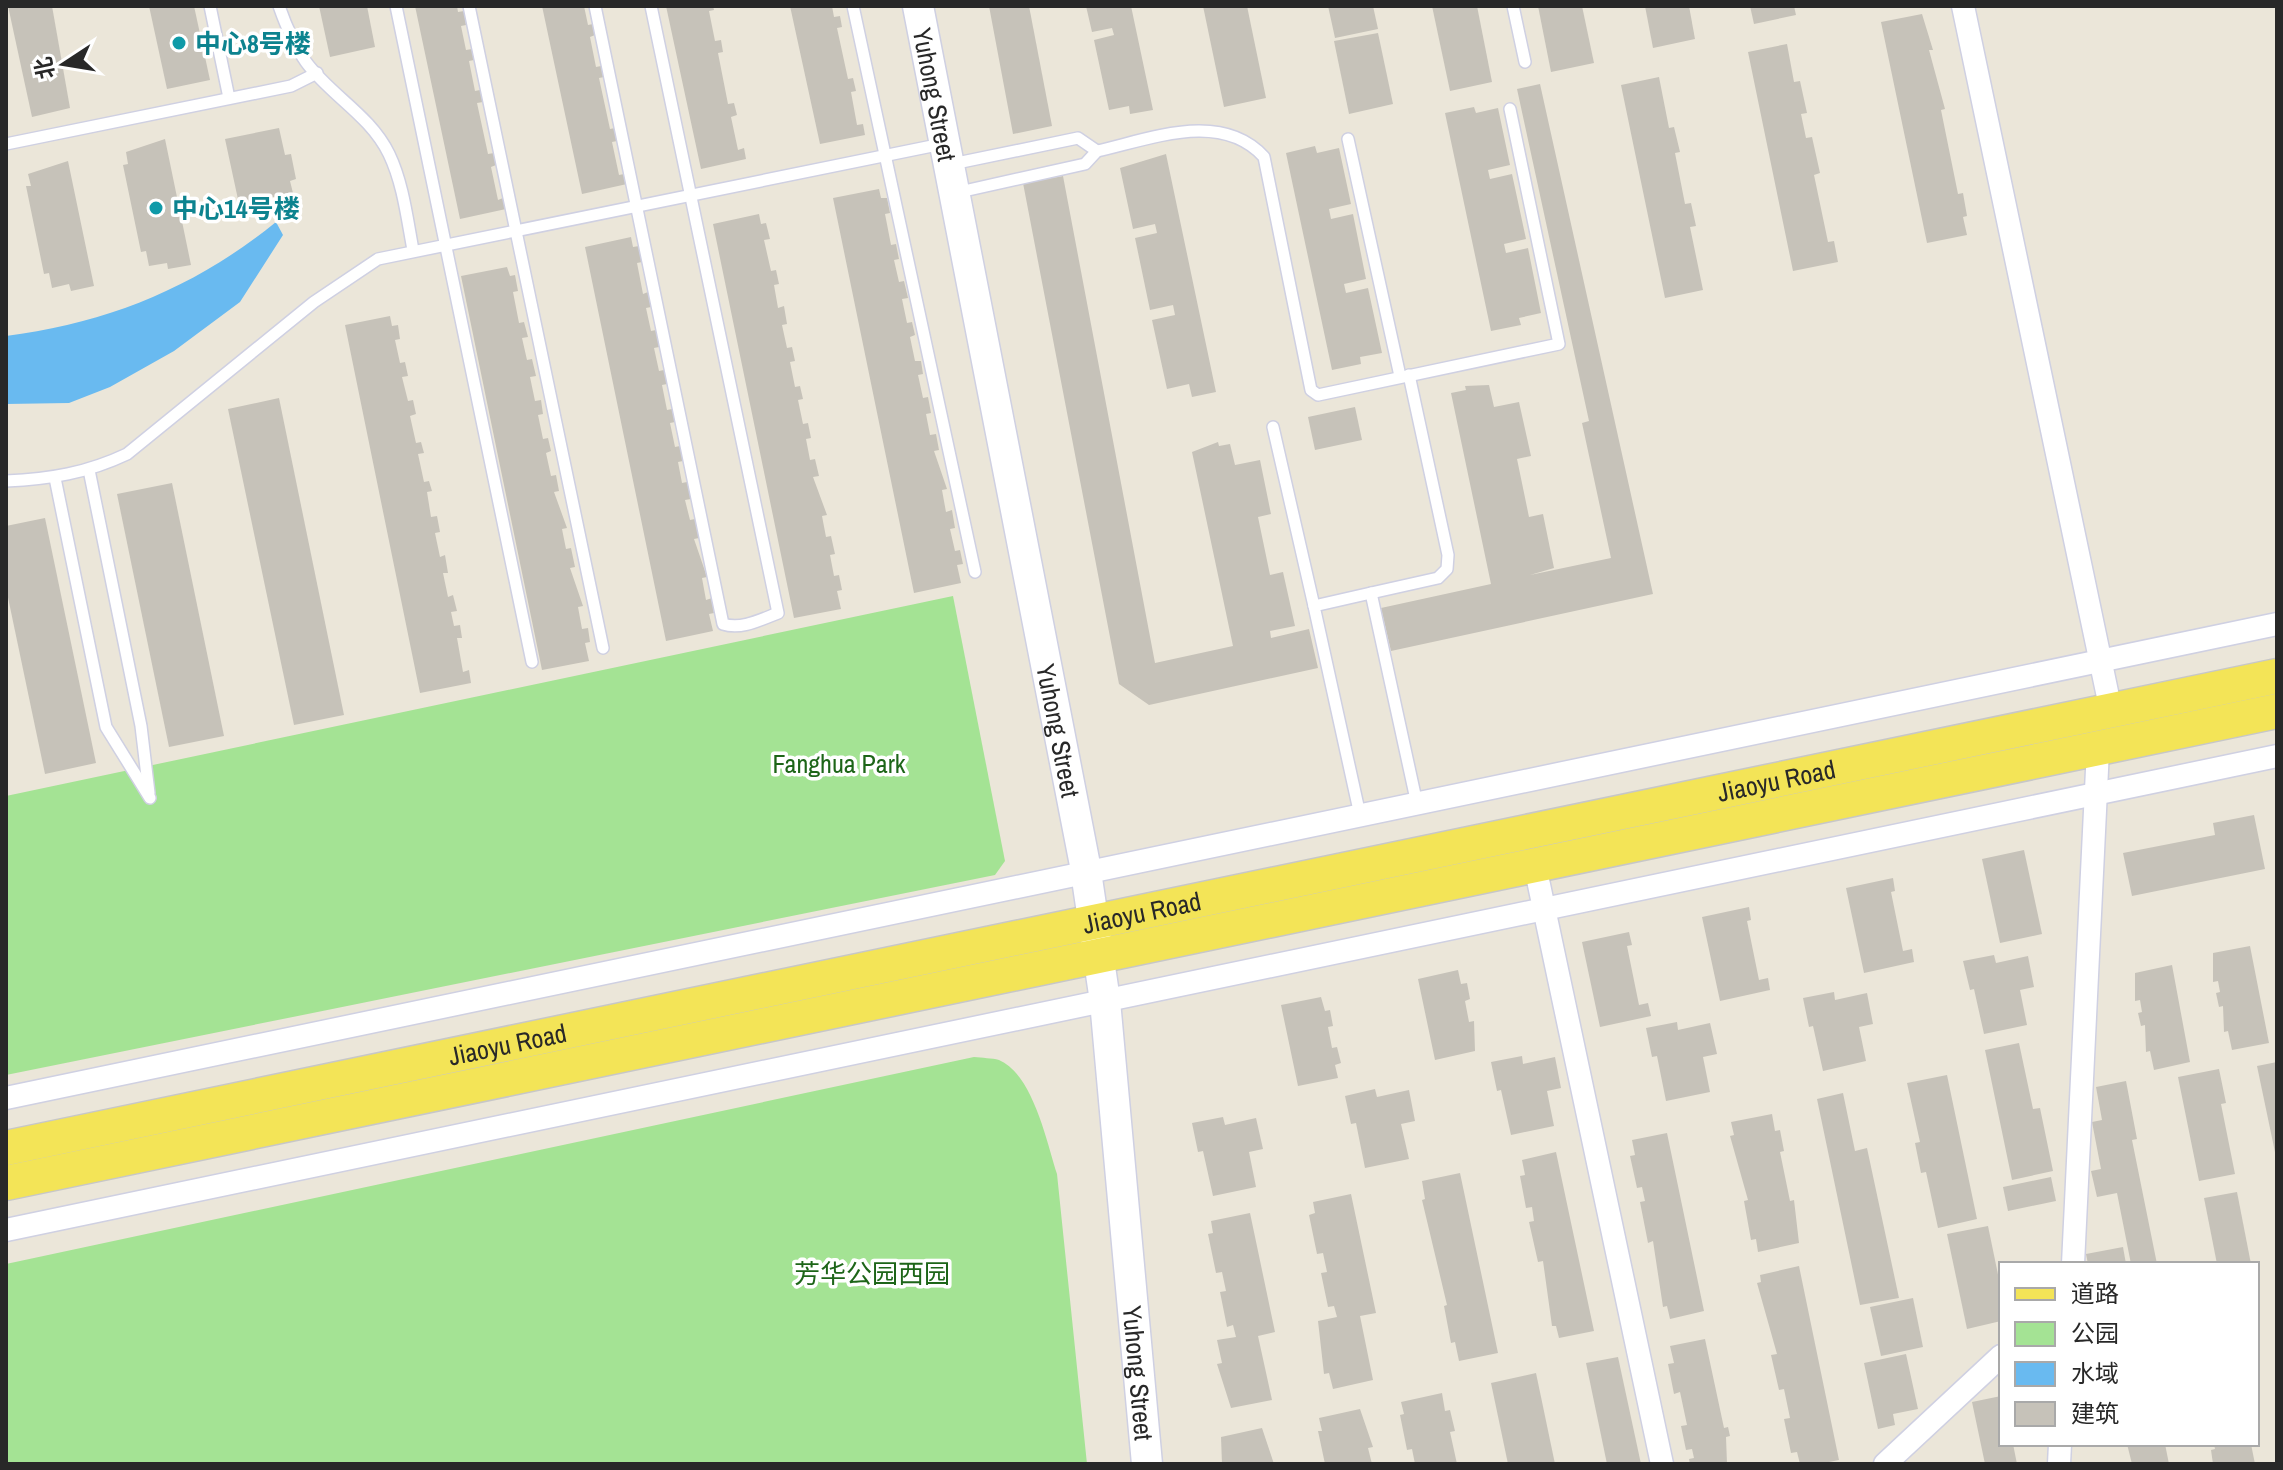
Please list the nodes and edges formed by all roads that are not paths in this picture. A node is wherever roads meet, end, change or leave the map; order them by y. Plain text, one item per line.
1 (210, 6) edge
2 (279, 6) edge
3 (396, 6) edge
4 (469, 6) edge
5 (595, 6) edge
6 (651, 6) edge
7 (853, 6) edge
8 (918, 6) edge
9 (1513, 6) edge
10 (1963, 6) edge
11 (1525, 62) dead end
12 (317, 73) junction
13 (229, 98) junction
14 (1510, 109) dead end
15 (1348, 139) dead end
16 (6, 144) edge
17 (1097, 151) junction
18 (885, 156) junction
19 (950, 167) junction
20 (690, 195) junction
21 (636, 205) junction
22 (515, 230) junction
23 (446, 244) junction
24 (413, 250) junction
25 (1404, 376) junction
26 (1273, 427) dead end
27 (89, 470) junction
28 (55, 478) junction
29 (6, 481) edge
30 (975, 572) dead end
31 (1371, 593) junction
32 (1314, 606) junction
33 (2277, 624) edge
34 (603, 648) dead end
35 (2101, 661) junction
36 (532, 662) dead end
37 (2277, 676) edge
38 (2111, 711) junction
39 (2277, 711) edge
40 (2098, 749) junction
41 (2277, 756) edge
42 (2096, 794) junction
43 (1417, 804) junction
44 (1360, 815) junction
45 (1535, 866) junction
46 (1086, 873) junction
47 (1545, 910) junction
48 (1094, 922) junction
49 (1099, 956) junction
50 (1105, 1001) junction
51 (6, 1098) edge
52 (6, 1148) edge
53 (6, 1183) edge
54 (6, 1230) edge
55 (2073, 1262) edge
56 (1999, 1358) edge
57 (1147, 1464) edge
58 (1662, 1464) edge
59 (1885, 1464) edge

1 - 13 lane
2 - 12 lane
3 - 23 lane
4 - 22 lane
5 - 21 lane
6 - 20 lane
7 - 18 lane
8 - 19 street, Yuhong Street
9 - 11 lane
10 - 35 street
12 - 13 lane
12 - 24 lane
13 - 16 lane
14 - 25 lane
15 - 25 lane
17 - 19 lane
17 - 19 lane
17 - 25 lane
18 - 19 lane
18 - 20 lane
18 - 30 lane
19 - 46 street, Yuhong Street
20 - 21 lane
20 - 21 lane
21 - 22 lane
22 - 23 lane
22 - 34 lane
23 - 24 lane
23 - 36 lane
24 - 27 lane
25 - 31 lane
26 - 32 lane
27 - 28 lane
27 - 28 lane
28 - 29 lane
31 - 32 lane
31 - 43 lane
32 - 44 lane
33 - 35 street
35 - 38 street
35 - 43 street
37 - 38 main road, Jiaoyu Road
38 - 48 main road, Jiaoyu Road
39 - 40 main road, Jiaoyu Road
40 - 42 street
40 - 45 main road, Jiaoyu Road
41 - 42 street
42 - 47 street
42 - 55 street
43 - 44 street
44 - 46 street
45 - 47 street
45 - 49 main road, Jiaoyu Road
46 - 48 street, Yuhong Street
46 - 51 street
47 - 50 street
47 - 58 street
48 - 49 street, Yuhong Street
48 - 52 main road, Jiaoyu Road
49 - 50 street, Yuhong Street
49 - 53 main road, Jiaoyu Road
50 - 54 street
50 - 57 street, Yuhong Street
56 - 59 street

